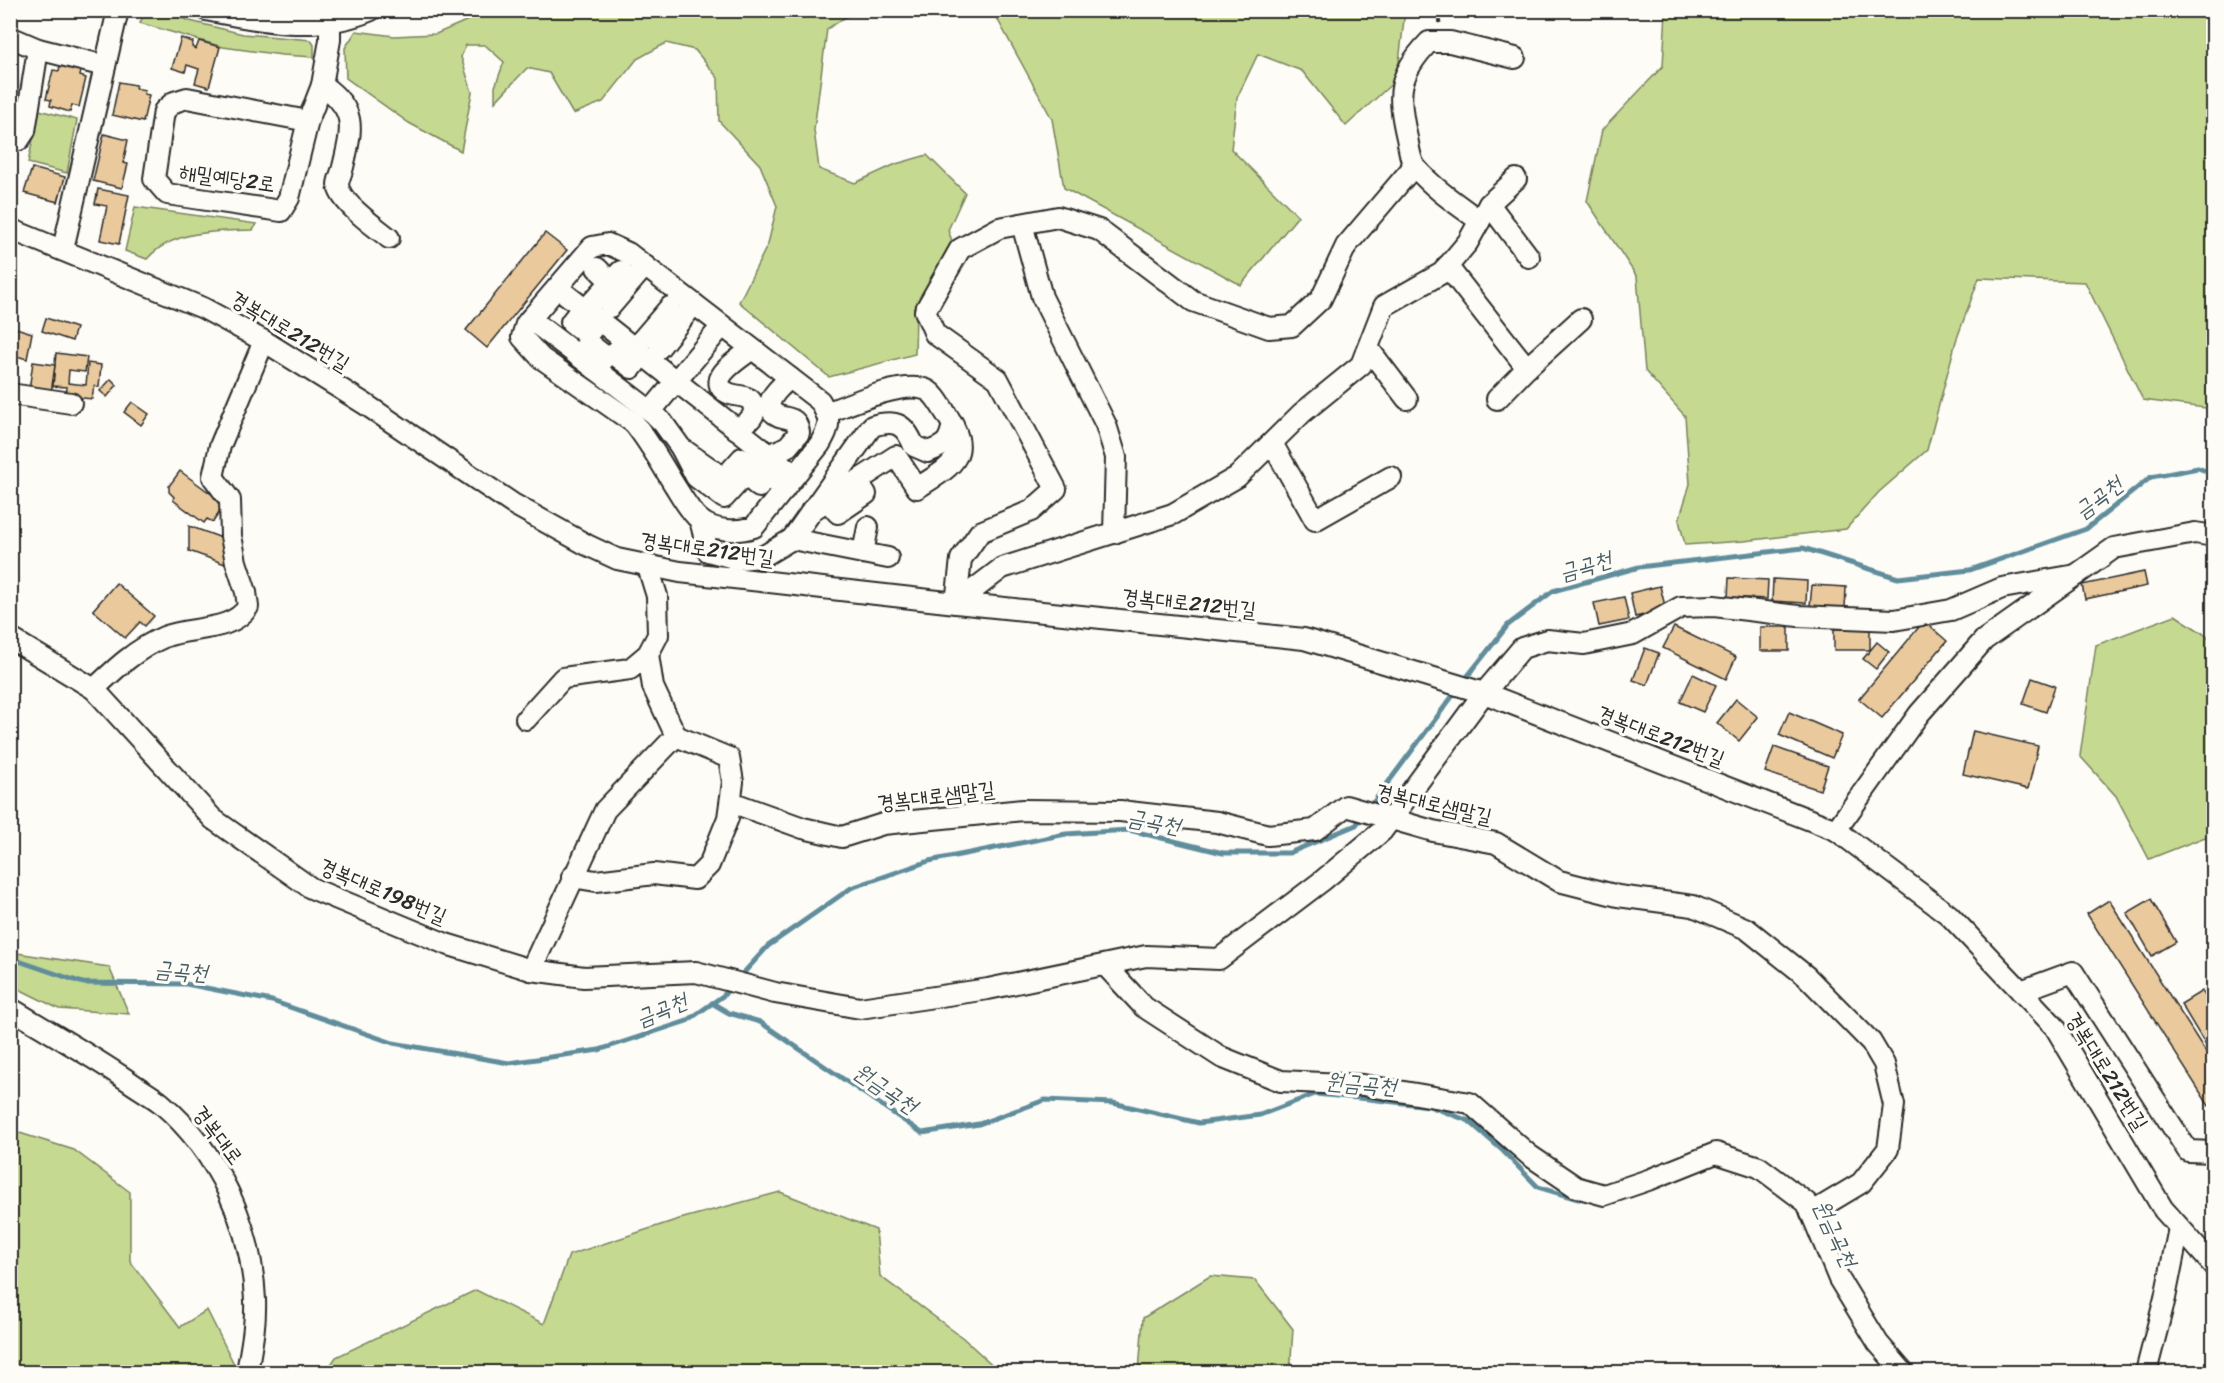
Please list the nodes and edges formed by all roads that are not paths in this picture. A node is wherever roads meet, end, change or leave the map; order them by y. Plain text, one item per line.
1 (118, 10) edge
2 (206, 10) edge
3 (371, 10) edge
4 (330, 22) junction
5 (10, 37) edge
6 (38, 49) junction
7 (1515, 58) dead end
8 (105, 66) junction
9 (322, 85) junction
10 (308, 121) junction
11 (10, 142) edge
12 (1414, 166) junction
13 (1516, 179) dead end
14 (1485, 213) junction
15 (1022, 224) junction
16 (10, 230) edge
17 (389, 238) dead end
18 (63, 249) junction
19 (1529, 257) dead end
20 (645, 266) junction
21 (1447, 266) junction
22 (597, 268) dead end
23 (558, 288) junction
24 (694, 304) junction
25 (632, 318) junction
26 (530, 320) junction
27 (1581, 320) dead end
28 (723, 326) junction
29 (264, 341) junction
30 (1368, 348) junction
31 (752, 349) junction
32 (1527, 368) junction
33 (790, 378) junction
34 (676, 382) junction
35 (10, 394) edge
36 (1407, 399) dead end
37 (1497, 399) dead end
38 (71, 403) dead end
39 (651, 411) junction
40 (826, 413) junction
41 (953, 424) junction
42 (736, 429) junction
43 (1272, 443) junction
44 (770, 455) junction
45 (1391, 477) dead end
46 (785, 488) junction
47 (819, 506) junction
48 (700, 520) junction
49 (868, 527) dead end
50 (1113, 533) junction
51 (2214, 536) edge
52 (792, 539) junction
53 (718, 553) junction
54 (863, 553) junction
55 (888, 558) dead end
56 (648, 567) junction
57 (710, 575) junction
58 (2076, 575) junction
59 (956, 603) junction
60 (10, 638) edge
61 (648, 654) junction
62 (94, 689) junction
63 (1484, 693) junction
64 (526, 719) dead end
65 (676, 736) junction
66 (731, 802) junction
67 (1386, 819) junction
68 (1836, 830) junction
69 (572, 878) junction
70 (1104, 965) junction
71 (531, 970) junction
72 (2021, 991) junction
73 (10, 1008) edge
74 (2214, 1152) edge
75 (1811, 1213) junction
76 (2179, 1228) junction
77 (2214, 1266) edge
78 (247, 1372) edge
79 (1903, 1372) edge
80 (2146, 1372) edge

1 - 8 street
2 - 4 street
3 - 4 street
4 - 9 street, 해밀예당2로
5 - 6 street
6 - 8 street
6 - 11 street
7 - 12 street
8 - 18 street
9 - 10 street, 해밀예당2로
9 - 17 street
10 - 10 street, 해밀예당2로
12 - 14 street
12 - 15 street
13 - 14 street
14 - 19 street
14 - 21 street
15 - 50 street
15 - 59 street
16 - 18 street, 경복대로212번길
18 - 29 street, 경복대로212번길
20 - 23 street
20 - 24 street
20 - 25 street
21 - 30 street
21 - 32 street
22 - 25 street
23 - 25 street
23 - 26 street
24 - 25 street
24 - 28 street
25 - 34 street
26 - 39 street
26 - 48 street
27 - 32 street
28 - 31 street
28 - 34 street
29 - 56 street, 경복대로212번길
29 - 62 street
30 - 36 street
30 - 43 street
31 - 33 street
31 - 42 street
32 - 37 street
33 - 40 street
33 - 44 street
34 - 39 street
34 - 42 street
35 - 38 street
39 - 46 street
40 - 41 street
40 - 46 street
41 - 47 street
41 - 47 street
42 - 44 street
43 - 45 street
43 - 50 street
44 - 46 street
46 - 48 street
47 - 52 street
48 - 53 street
49 - 54 street
50 - 59 street
51 - 58 street
52 - 53 street
52 - 54 street
53 - 57 street
54 - 55 street
56 - 57 street, 경복대로212번길
56 - 61 street
57 - 59 street, 경복대로212번길
58 - 63 street, 경복대로198번길
58 - 68 street
59 - 63 street, 경복대로212번길
60 - 62 street, 경복대로198번길
61 - 64 street
61 - 65 street
62 - 71 street, 경복대로198번길
63 - 67 street, 경복대로198번길
63 - 68 street, 경복대로212번길
65 - 66 street
65 - 69 street
66 - 67 street, 경복대로샘말길
66 - 69 street
67 - 70 street, 경복대로198번길
67 - 75 street, 경복대로샘말길
68 - 72 street, 경복대로212번길
69 - 71 street
70 - 71 street, 경복대로198번길
70 - 75 street
72 - 74 street
72 - 76 street, 경복대로212번길
73 - 78 street, 경복대로
75 - 79 street
76 - 77 street, 경복대로212번길
76 - 80 street

